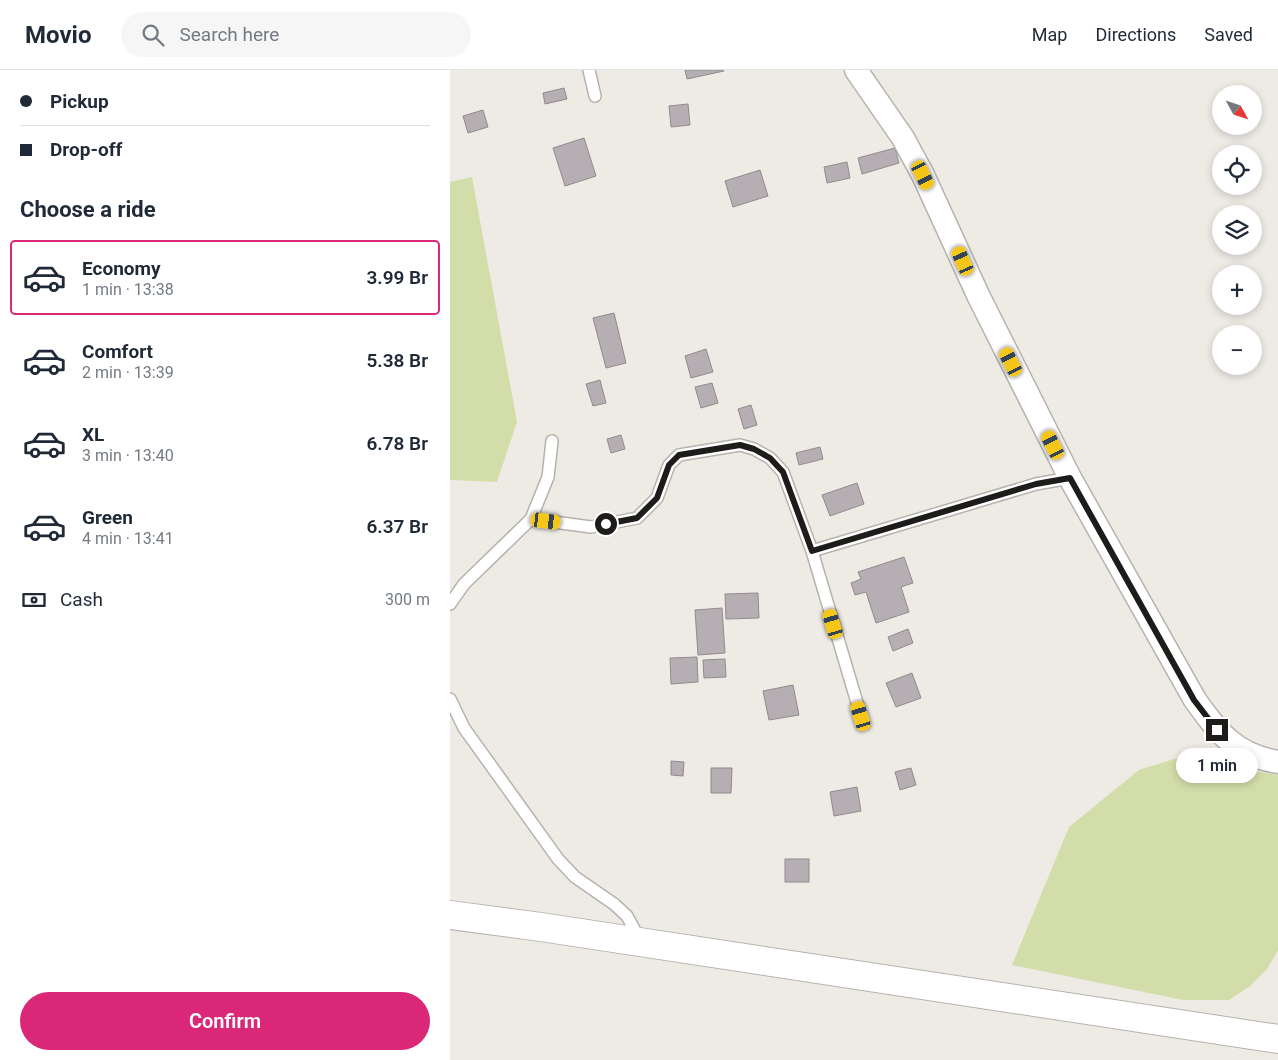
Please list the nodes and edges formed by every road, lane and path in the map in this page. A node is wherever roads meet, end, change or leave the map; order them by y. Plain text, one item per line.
1 (589, 70) edge
2 (856, 70) edge
3 (594, 96) dead end
4 (552, 441) dead end
5 (1070, 478) junction
6 (531, 520) junction
7 (812, 551) junction
8 (450, 604) edge
9 (450, 699) edge
10 (861, 716) dead end
11 (1278, 762) edge
12 (450, 915) edge
13 (641, 942) junction
14 (1278, 1039) edge

1 - 3 lane
2 - 5 street
4 - 6 lane
5 - 7 lane
5 - 11 street
6 - 7 lane
6 - 8 lane
7 - 10 lane
9 - 13 lane
12 - 13 street
13 - 14 street

